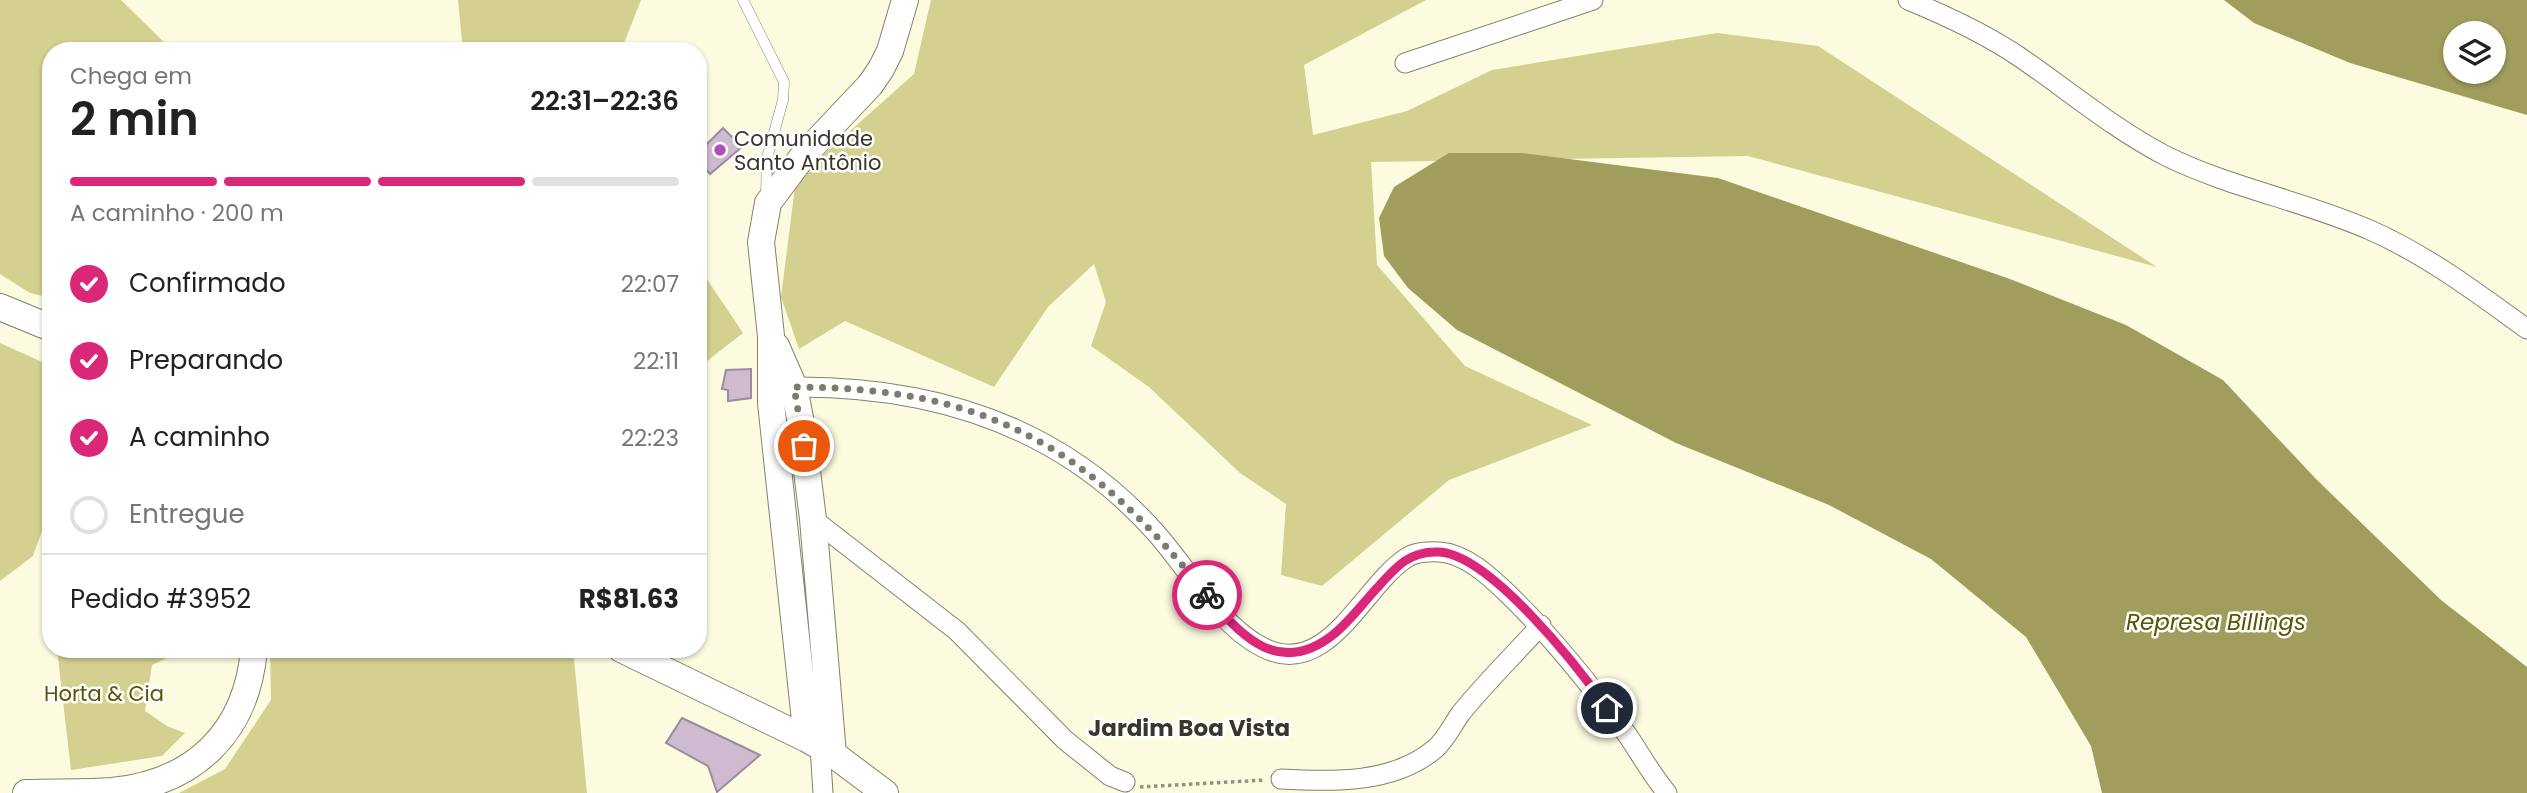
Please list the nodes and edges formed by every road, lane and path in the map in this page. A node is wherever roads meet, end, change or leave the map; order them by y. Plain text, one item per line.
1 (743, 0) edge
2 (905, 0) edge
3 (1593, 0) edge
4 (1908, 0) edge
5 (1405, 63) dead end
6 (768, 203) junction
7 (0, 307) edge
8 (42, 324) edge
9 (2527, 329) edge
10 (771, 336) junction
11 (794, 387) junction
12 (771, 403) junction
13 (813, 519) junction
14 (1541, 625) junction
15 (253, 658) edge
16 (639, 658) edge
17 (820, 747) junction
18 (1281, 779) joint
19 (1125, 782) joint
20 (1655, 789) edge
21 (26, 793) edge
22 (823, 793) edge
23 (884, 793) edge

1 - 6 lane
2 - 6 street
3 - 5 street
4 - 9 street
6 - 10 street
7 - 8 street
10 - 11 street
10 - 12 street
11 - 12 street
11 - 13 street
11 - 14 street
12 - 17 street
13 - 17 street
13 - 19 street
14 - 18 street
14 - 20 street
15 - 21 street
16 - 17 street
17 - 22 street
17 - 23 street
18 - 19 path

